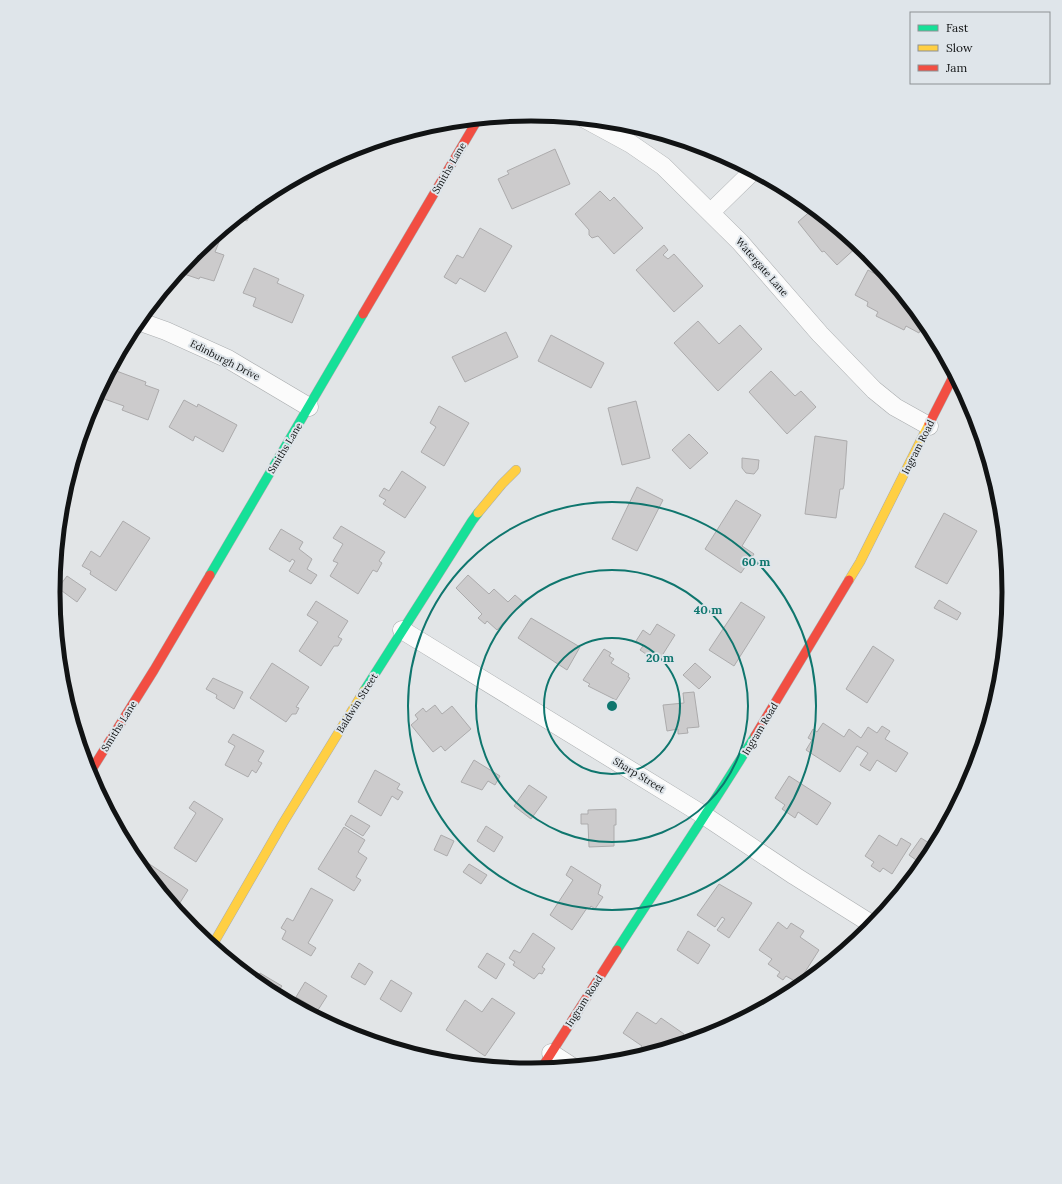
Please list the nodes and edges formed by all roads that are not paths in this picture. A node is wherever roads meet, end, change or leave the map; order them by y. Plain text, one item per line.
1 (475, 125) edge
2 (598, 126) edge
3 (749, 175) edge
4 (711, 212) junction
5 (144, 323) edge
6 (951, 381) edge
7 (309, 407) junction
8 (929, 426) junction
9 (516, 470) dead end
10 (402, 630) junction
11 (94, 766) edge
12 (705, 816) junction
13 (867, 921) edge
14 (215, 941) edge
15 (551, 1053) junction
16 (564, 1062) edge
17 (545, 1063) edge

1 - 7 street, Smiths Lane
2 - 4 street, Watergate Lane
3 - 4 street
4 - 8 street, Watergate Lane
5 - 7 street, Edinburgh Drive
6 - 8 street, Ingram Road
7 - 11 street, Smiths Lane
8 - 12 street, Ingram Road
9 - 10 street, Baldwin Street
10 - 12 street, Sharp Street
10 - 14 street, Baldwin Street
12 - 13 street, Sharp Street
12 - 15 street, Ingram Road
15 - 16 street
15 - 17 street, Ingram Road

